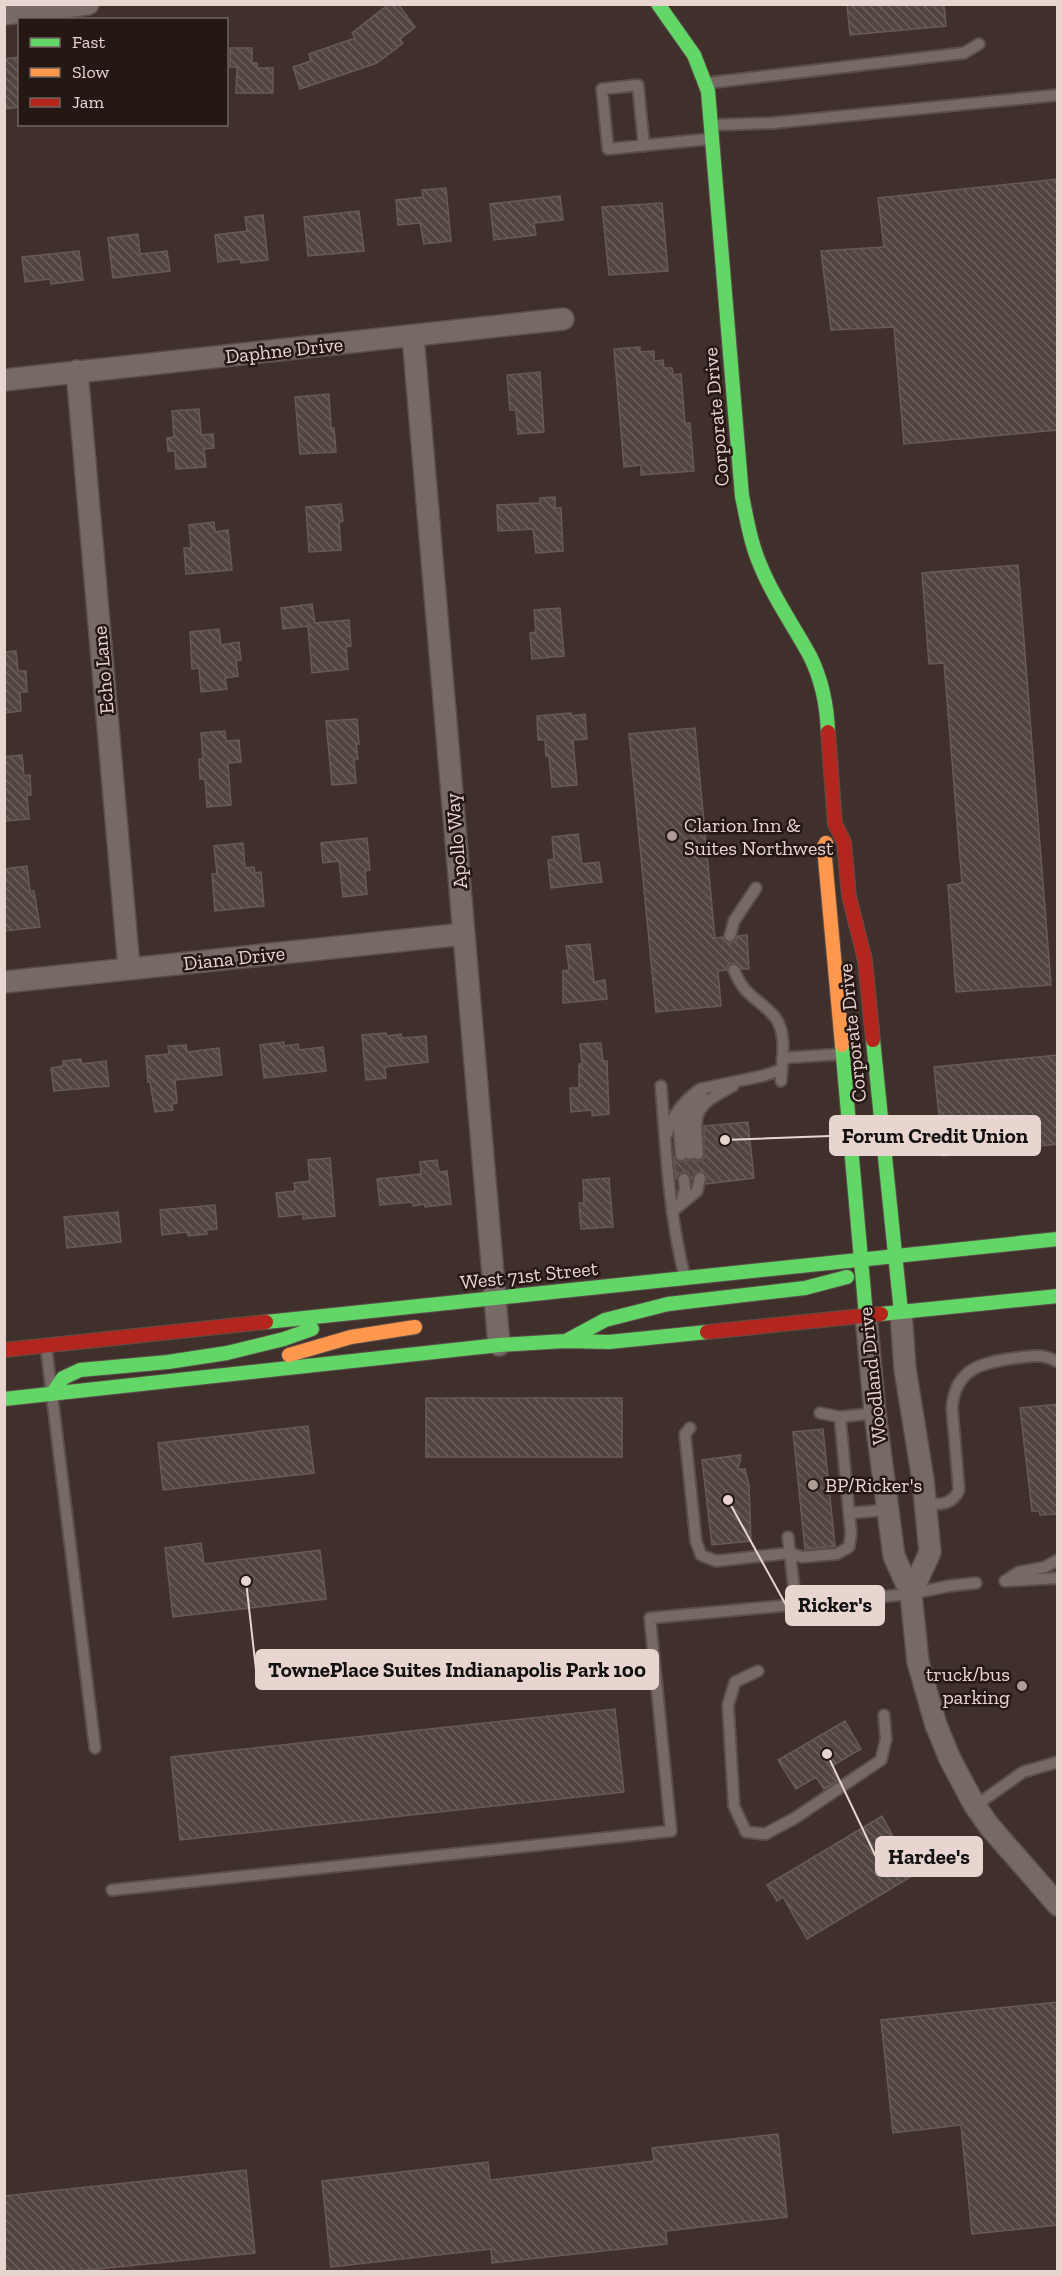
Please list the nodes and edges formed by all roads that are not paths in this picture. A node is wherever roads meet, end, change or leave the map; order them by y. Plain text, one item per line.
1 (88, 4) edge
2 (658, 4) edge
3 (4, 14) edge
4 (979, 44) dead end
5 (706, 83) junction
6 (1058, 95) edge
7 (712, 132) junction
8 (644, 146) junction
9 (562, 319) dead end
10 (413, 336) junction
11 (77, 372) junction
12 (4, 380) edge
13 (835, 824) junction
14 (756, 888) dead end
15 (464, 934) junction
16 (730, 936) dead end
17 (129, 968) junction
18 (734, 970) dead end
19 (4, 982) edge
20 (857, 1053) junction
21 (781, 1070) junction
22 (747, 1079) junction
23 (726, 1084) junction
24 (661, 1086) dead end
25 (685, 1102) junction
26 (666, 1139) junction
27 (690, 1155) junction
28 (685, 1201) junction
29 (672, 1212) junction
30 (1058, 1239) edge
31 (895, 1256) junction
32 (862, 1267) junction
33 (685, 1278) junction
34 (1058, 1296) edge
35 (490, 1304) junction
36 (900, 1312) junction
37 (348, 1314) junction
38 (866, 1316) junction
39 (432, 1325) dead end
40 (565, 1341) junction
41 (499, 1345) junction
42 (46, 1346) junction
43 (4, 1350) edge
44 (1058, 1362) edge
45 (235, 1376) junction
46 (52, 1394) junction
47 (4, 1399) edge
48 (820, 1413) dead end
49 (875, 1413) junction
50 (840, 1416) junction
51 (690, 1428) dead end
52 (926, 1505) junction
53 (887, 1510) junction
54 (849, 1513) junction
55 (788, 1538) dead end
56 (790, 1553) junction
57 (1058, 1560) edge
58 (1058, 1578) edge
59 (976, 1582) dead end
60 (911, 1594) junction
61 (796, 1605) junction
62 (758, 1671) dead end
63 (884, 1715) dead end
64 (95, 1748) dead end
65 (1058, 1762) edge
66 (975, 1806) junction
67 (112, 1890) dead end
68 (1058, 1905) edge

1 - 3 street
2 - 5 main road, Corporate Drive
4 - 5 lane
5 - 7 main road, Corporate Drive
6 - 7 lane
7 - 8 lane
7 - 13 main road, Corporate Drive
8 - 8 lane
9 - 10 street, Daphne Drive
10 - 11 street, Daphne Drive
10 - 15 street, Apollo Way
11 - 12 street, Daphne Drive
11 - 17 street, Echo Lane
13 - 20 main road, Corporate Drive
13 - 20 main road, Corporate Drive
14 - 16 lane
15 - 17 street, Diana Drive
15 - 35 street, Apollo Way
17 - 19 street, Diana Drive
18 - 21 lane
20 - 21 lane
20 - 31 main road, Corporate Drive
20 - 32 main road, Corporate Drive
21 - 22 lane
22 - 23 lane
22 - 27 lane
23 - 25 lane
23 - 27 lane
24 - 26 lane
25 - 26 lane
25 - 27 lane
26 - 29 lane
28 - 28 lane
28 - 29 lane
29 - 33 lane
30 - 31 main road, West 71st Street
31 - 32 main road, West 71st Street
31 - 36 main road, Corporate Drive
32 - 33 main road, West 71st Street
32 - 38 main road, Woodland Drive
32 - 40 main road
33 - 35 main road, West 71st Street
34 - 36 main road
35 - 37 main road, West 71st Street
35 - 41 street, Apollo Way
36 - 38 main road
36 - 52 street, Woodland Drive
37 - 42 main road, West 71st Street
37 - 46 main road
38 - 40 main road
38 - 49 street, Woodland Drive
39 - 45 main road
40 - 41 main road
41 - 45 main road
42 - 43 main road, West 71st Street
42 - 46 lane
44 - 52 lane
45 - 46 main road
46 - 47 main road
46 - 64 lane
48 - 50 lane
49 - 50 lane
49 - 53 street, Woodland Drive
50 - 54 lane
51 - 56 lane
52 - 60 street, Woodland Drive
53 - 54 lane
53 - 60 street, Woodland Drive
54 - 56 lane
55 - 56 lane
56 - 61 lane
57 - 58 lane
59 - 60 lane
60 - 61 lane
60 - 66 street, Woodland Drive
61 - 67 lane
62 - 63 lane
65 - 66 lane
66 - 68 street, Woodland Drive

